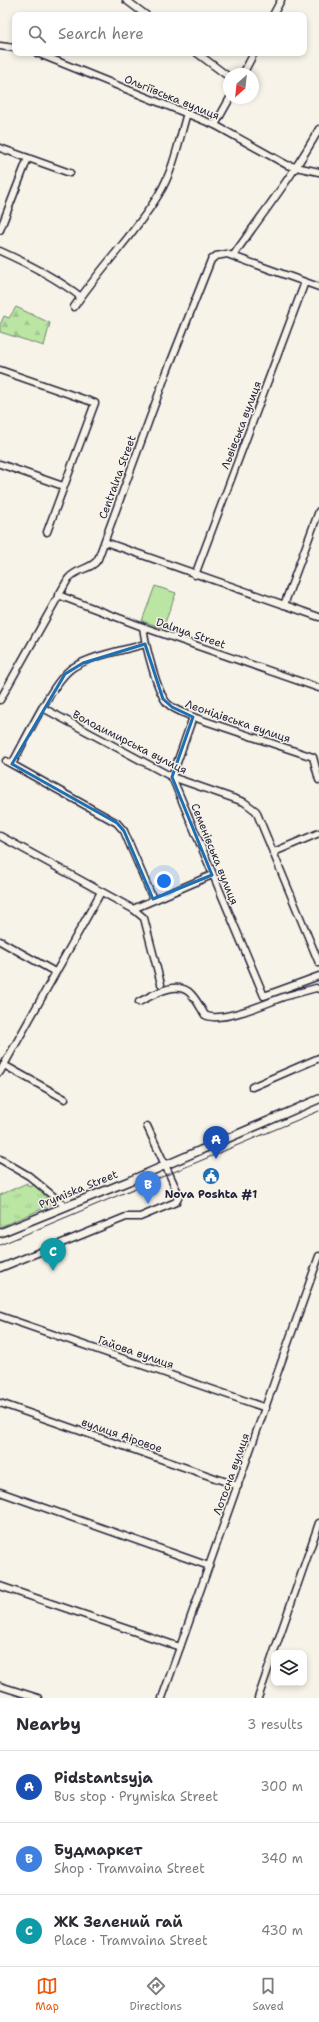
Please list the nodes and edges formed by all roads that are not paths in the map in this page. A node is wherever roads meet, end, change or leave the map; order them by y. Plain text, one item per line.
1 (126, 0) edge
2 (281, 0) edge
3 (142, 12) edge
4 (275, 12) edge
5 (0, 46) edge
6 (12, 48) edge
7 (44, 56) edge
8 (201, 56) edge
9 (252, 56) edge
10 (246, 68) edge
11 (223, 72) edge
12 (227, 104) edge
13 (187, 113) junction
14 (216, 125) junction
15 (319, 128) edge
16 (0, 148) edge
17 (28, 158) junction
18 (296, 166) junction
19 (319, 172) edge
20 (70, 173) dead end
21 (0, 230) edge
22 (0, 251) edge
23 (233, 256) junction
24 (305, 282) junction
25 (319, 287) edge
26 (81, 297) junction
27 (74, 307) dead end
28 (0, 370) edge
29 (0, 464) edge
30 (63, 486) junction
31 (319, 512) edge
32 (47, 532) dead end
33 (105, 542) junction
34 (195, 575) junction
35 (58, 594) junction
36 (284, 605) junction
37 (319, 617) edge
38 (143, 627) junction
39 (145, 644) junction
40 (319, 688) edge
41 (0, 700) edge
42 (43, 708) junction
43 (192, 717) junction
44 (316, 756) edge
45 (172, 777) junction
46 (319, 780) edge
47 (319, 833) edge
48 (0, 836) edge
49 (274, 852) junction
50 (212, 875) junction
51 (101, 892) junction
52 (153, 899) junction
53 (133, 909) junction
54 (0, 941) edge
55 (319, 963) edge
56 (55, 972) junction
57 (319, 976) edge
58 (161, 984) dead end
59 (319, 990) edge
60 (139, 1002) dead end
61 (319, 1058) edge
62 (4, 1065) junction
63 (0, 1072) edge
64 (252, 1087) dead end
65 (65, 1099) dead end
66 (319, 1099) edge
67 (147, 1126) dead end
68 (0, 1159) edge
69 (166, 1165) junction
70 (65, 1206) junction
71 (0, 1233) edge
72 (319, 1256) edge
73 (0, 1268) edge
74 (0, 1316) edge
75 (0, 1403) edge
76 (266, 1408) junction
77 (238, 1486) junction
78 (0, 1492) edge
79 (319, 1523) edge
80 (209, 1566) junction
81 (0, 1586) edge
82 (180, 1647) junction
83 (0, 1686) edge
84 (38, 1698) edge
85 (162, 1698) edge
86 (258, 1698) edge

1 - 3 street
2 - 4 street
5 - 6 street
7 - 13 street, Ольгіївська вулиця
8 - 11 street
9 - 10 street
12 - 14 street
13 - 14 street, Ольгіївська вулиця
13 - 26 street
14 - 18 street, Ольгіївська вулиця
15 - 18 street
16 - 17 street
17 - 20 street
17 - 21 street
18 - 19 street, Ольгіївська вулиця
18 - 23 street
22 - 26 street
23 - 24 street
23 - 33 street, Centralna Street
24 - 25 street
24 - 34 street, Львівська вулиця
26 - 27 street
28 - 30 street
29 - 30 street
30 - 32 street
31 - 36 street
33 - 34 street
33 - 35 street, Centralna Street
34 - 36 street
35 - 38 street, Dalnya Street
35 - 41 street, Centralna Street
36 - 37 street
38 - 39 street, Леонідівська вулиця
38 - 40 street, Dalnya Street
39 - 42 street
39 - 43 street, Леонідівська вулиця
42 - 45 street, Володимирська вулиця
42 - 52 street
43 - 44 street, Леонідівська вулиця
43 - 45 street
44 - 46 street, Леонідівська вулиця
45 - 49 street, Володимирська вулиця
45 - 50 street, Семенівська вулиця
47 - 49 street
48 - 51 street
49 - 55 street, Володимирська вулиця
50 - 52 street
50 - 57 street, Семенівська вулиця
51 - 53 street
51 - 56 street
52 - 53 street
53 - 58 street
54 - 56 street
56 - 62 street
59 - 60 street
61 - 64 street
62 - 63 street
62 - 65 street
66 - 69 street, Prymiska Street
67 - 69 street
68 - 70 street
69 - 70 street, Prymiska Street
69 - 73 street
70 - 71 street, Prymiska Street
72 - 76 street, Лотосна вулиця
74 - 76 street, Гайова вулиця
75 - 77 street, вулиця Аіровое
76 - 77 street, Лотосна вулиця
77 - 80 street, Лотосна вулиця
78 - 80 street
79 - 86 street
80 - 82 street, Лотосна вулиця
81 - 82 street
82 - 85 street, Лотосна вулиця
83 - 84 street

